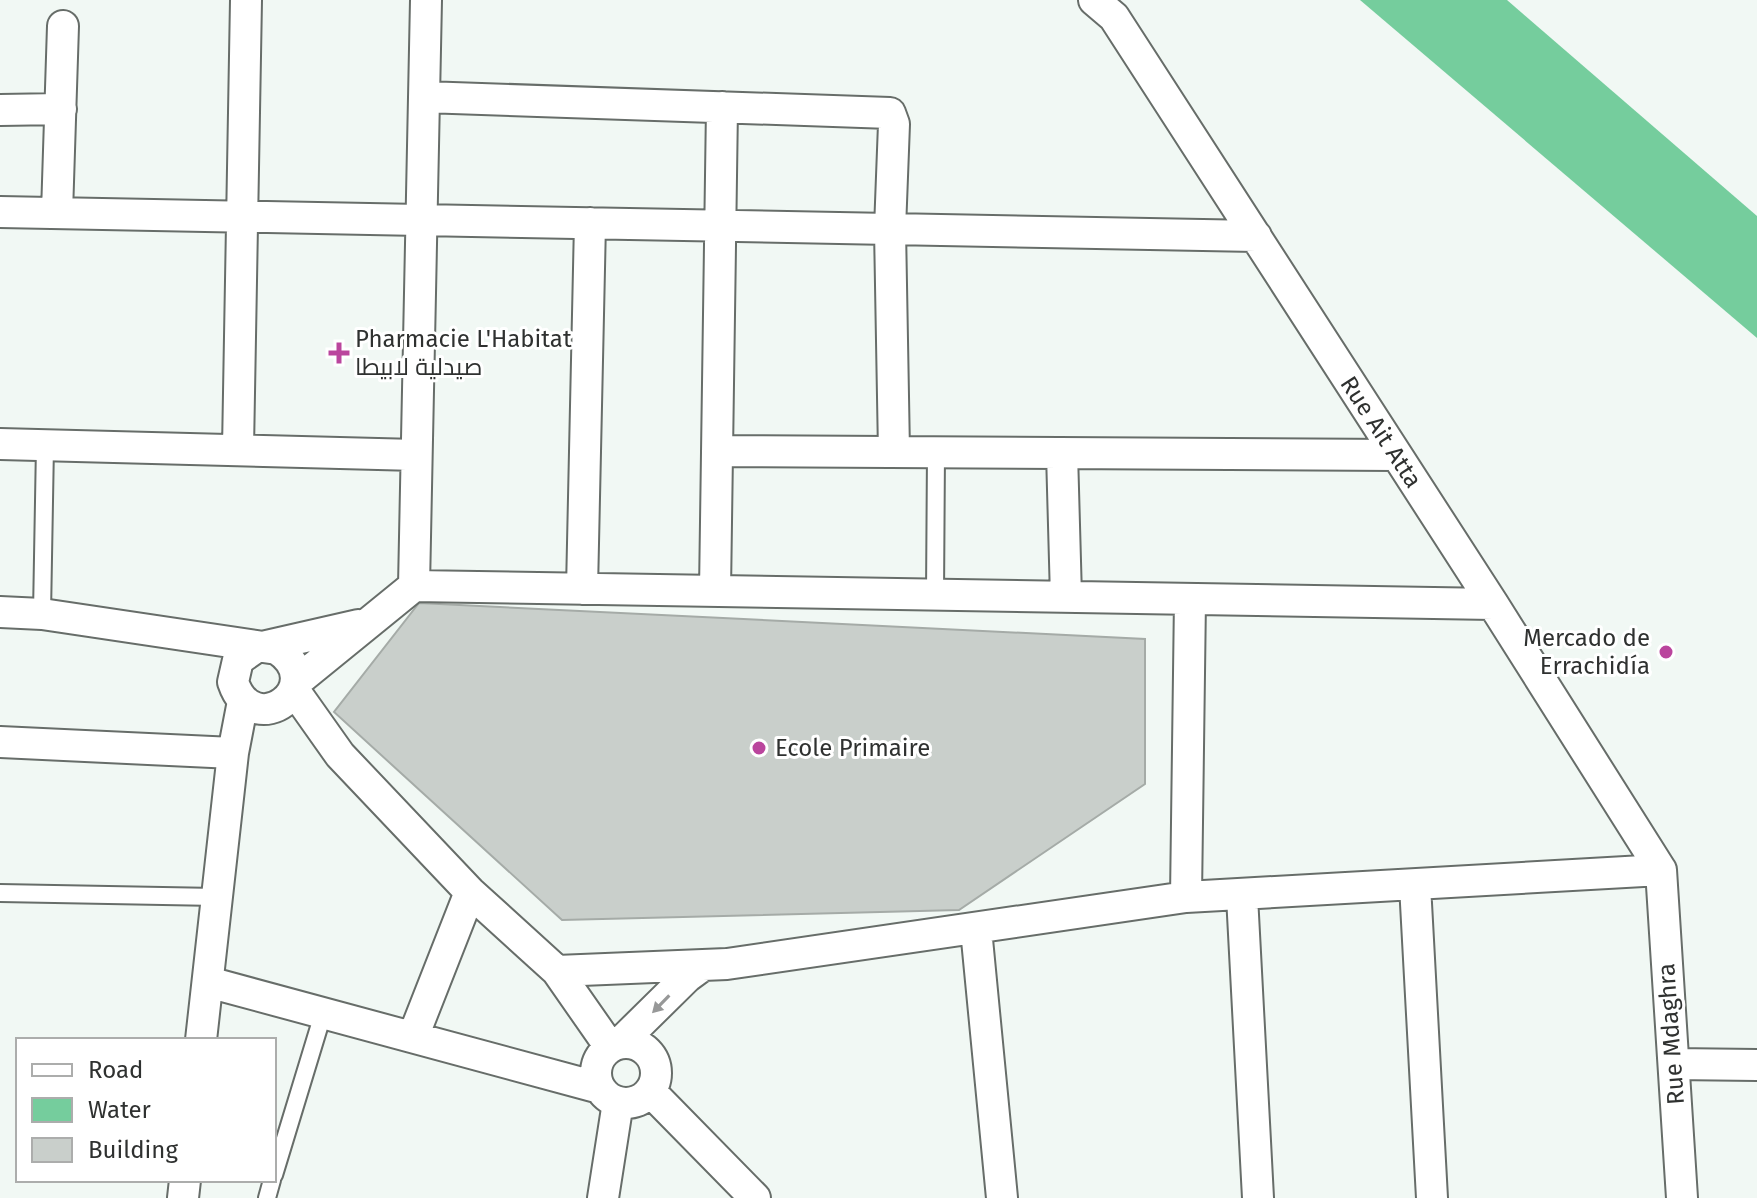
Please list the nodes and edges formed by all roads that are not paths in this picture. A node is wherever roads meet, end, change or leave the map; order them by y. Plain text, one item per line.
1 (246, 0) edge
2 (426, 0) edge
3 (1094, 0) edge
4 (63, 26) dead end
5 (424, 97) junction
6 (722, 107) junction
7 (61, 109) junction
8 (0, 110) edge
9 (0, 212) edge
10 (57, 213) junction
11 (243, 217) junction
12 (422, 220) junction
13 (590, 223) junction
14 (721, 225) junction
15 (890, 229) junction
16 (1256, 236) junction
17 (0, 444) edge
18 (45, 445) junction
19 (238, 449) junction
20 (717, 451) junction
21 (894, 452) junction
22 (936, 452) junction
23 (1062, 453) junction
24 (416, 455) junction
25 (1396, 455) junction
26 (414, 586) junction
27 (582, 589) junction
28 (715, 591) junction
29 (935, 595) junction
30 (1066, 597) junction
31 (1190, 599) junction
32 (1493, 604) junction
33 (0, 612) edge
34 (42, 614) junction
35 (364, 624) junction
36 (183, 636) junction
37 (261, 647) junction
38 (295, 686) junction
39 (246, 697) junction
40 (0, 742) edge
41 (233, 753) junction
42 (340, 755) junction
43 (1661, 870) junction
44 (1415, 885) junction
45 (470, 892) junction
46 (0, 893) edge
47 (1242, 896) junction
48 (217, 897) junction
49 (1186, 897) junction
50 (976, 929) junction
51 (702, 966) junction
52 (557, 971) junction
53 (208, 982) junction
54 (323, 1014) junction
55 (413, 1037) junction
56 (201, 1038) edge
57 (615, 1045) junction
58 (1674, 1064) junction
59 (1757, 1065) edge
60 (650, 1091) junction
61 (609, 1095) junction
62 (276, 1167) edge
63 (603, 1198) edge
64 (755, 1198) edge
65 (1002, 1198) edge
66 (1258, 1198) edge
67 (1432, 1198) edge
68 (1682, 1198) edge

1 - 11 street
2 - 5 street
3 - 16 street, Rue Ait Atta
4 - 7 street
5 - 6 street
5 - 12 street
6 - 14 street
6 - 15 street
7 - 8 street
7 - 10 street
9 - 10 street
10 - 11 street
11 - 12 street
11 - 19 street
12 - 13 street
12 - 24 street
13 - 14 street
13 - 27 street
14 - 15 street
14 - 20 street
15 - 16 street
15 - 21 street
16 - 25 street, Rue Ait Atta
17 - 18 street
18 - 19 street
18 - 34 lane
19 - 24 street
20 - 21 street
20 - 28 street
21 - 22 street
22 - 23 street
22 - 29 lane
23 - 25 street
23 - 30 street
24 - 26 street
25 - 32 street, Rue Ait Atta
26 - 27 street
26 - 35 street
27 - 28 street
28 - 29 street
29 - 30 street
30 - 31 street
31 - 32 street
31 - 49 street
32 - 43 street, Rue Ait Atta
33 - 34 street
34 - 36 street
35 - 37 street
35 - 38 street
36 - 37 street
36 - 39 street
37 - 38 street
37 - 39 street
38 - 39 street
38 - 42 street
39 - 41 street
39 - 42 street
40 - 41 street
41 - 48 street
42 - 45 street
43 - 44 street
43 - 58 street, Rue Mdaghra
44 - 47 street
44 - 67 street
45 - 52 street
45 - 55 street
46 - 48 lane
47 - 49 street
47 - 66 street
48 - 53 street
49 - 50 street
50 - 51 street
50 - 65 street
51 - 52 street
51 -> 57 street
52 - 57 street
53 - 54 street
53 - 56 street
54 - 55 street
54 - 62 lane
55 - 61 street
57 - 60 street
57 - 61 street
58 - 59 street
58 - 68 street, Rue Mdaghra
60 - 61 street
60 - 64 street
61 - 63 street

